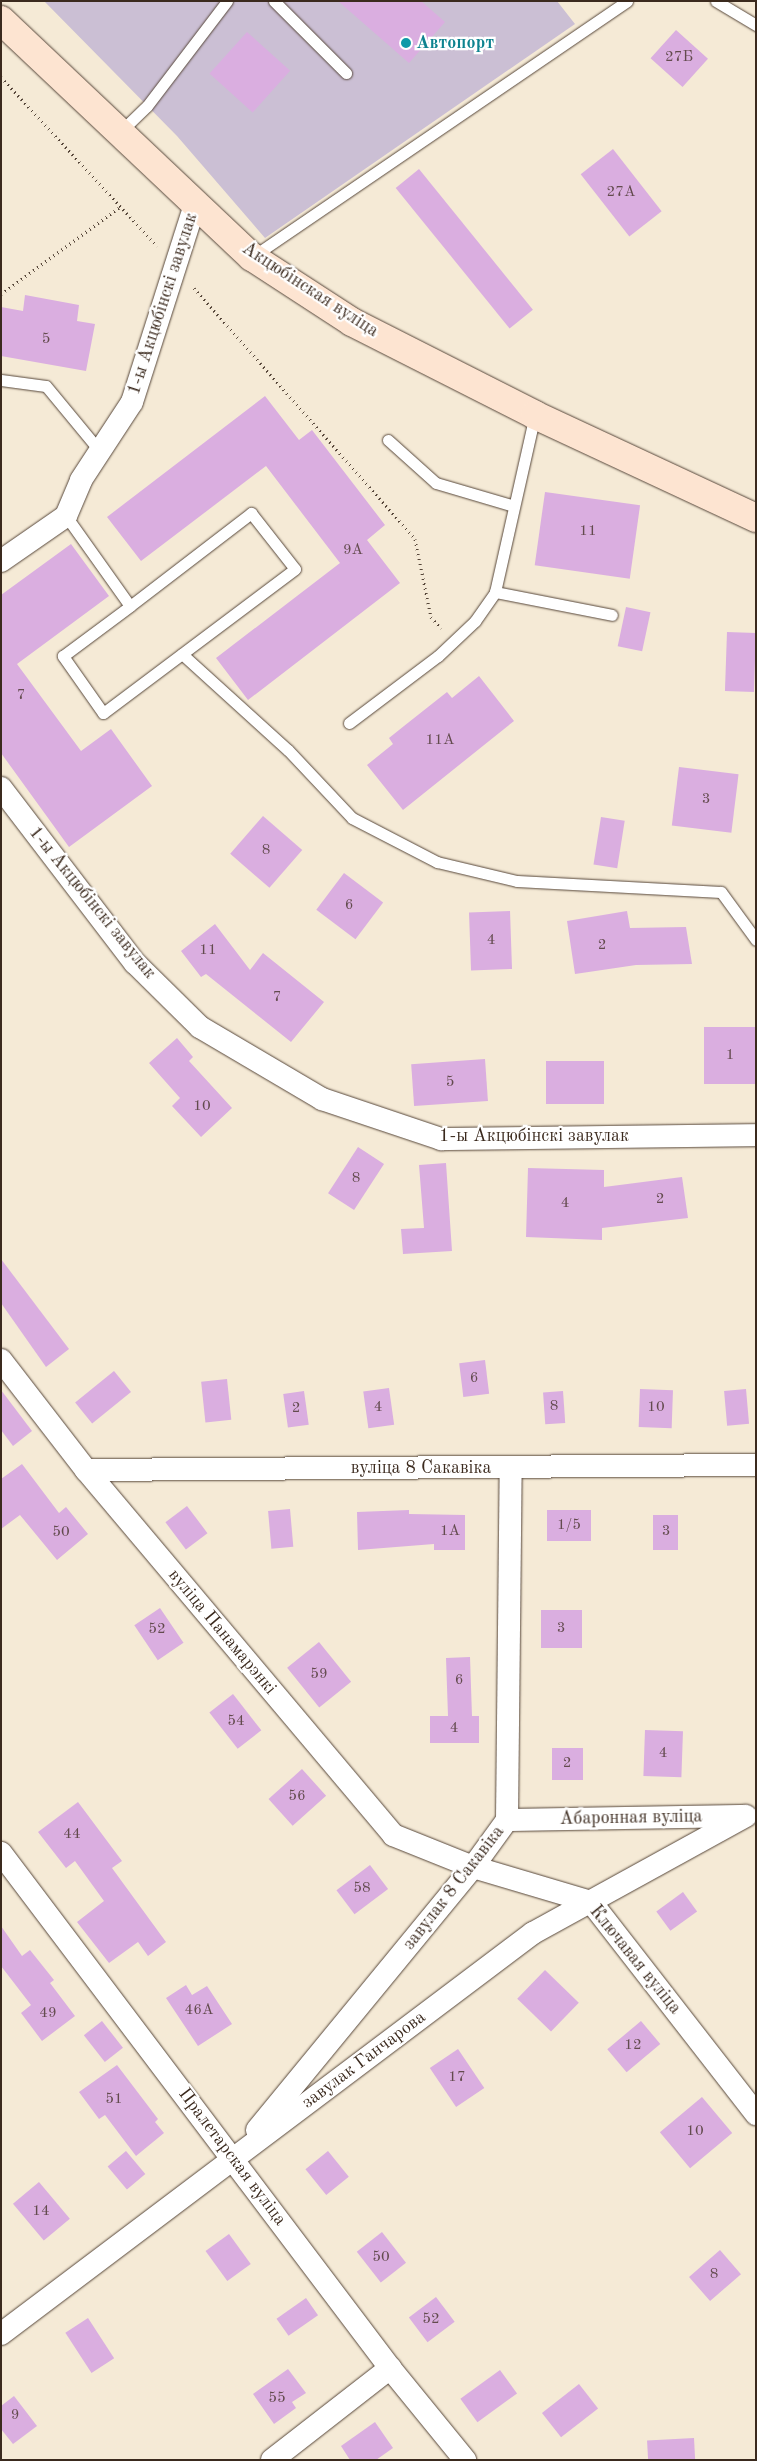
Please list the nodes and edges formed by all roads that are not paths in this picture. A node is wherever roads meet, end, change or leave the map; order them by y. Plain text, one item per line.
1 (226, 1) edge
2 (274, 1) edge
3 (627, 1) edge
4 (716, 1) edge
5 (1, 20) edge
6 (756, 25) edge
7 (346, 73) dead end
8 (120, 132) junction
9 (196, 205) junction
10 (252, 257) junction
11 (1, 380) edge
12 (535, 415) junction
13 (388, 440) dead end
14 (99, 450) junction
15 (514, 506) junction
16 (66, 516) junction
17 (756, 518) edge
18 (1, 562) edge
19 (494, 592) junction
20 (130, 606) junction
21 (612, 615) dead end
22 (182, 654) junction
23 (349, 723) dead end
24 (1, 788) edge
25 (756, 940) edge
26 (756, 1135) edge
27 (1, 1360) edge
28 (756, 1465) edge
29 (511, 1467) junction
30 (86, 1470) junction
31 (751, 1816) edge
32 (507, 1820) junction
33 (1, 1853) edge
34 (473, 1867) junction
35 (591, 1902) junction
36 (756, 2114) edge
37 (234, 2158) junction
38 (1, 2334) edge
39 (390, 2368) junction
40 (272, 2460) edge
41 (465, 2460) edge

1 - 8 lane
2 - 7 lane
3 - 10 lane
4 - 6 lane
5 - 8 street, Акцюбінская вуліца
8 - 9 street, Акцюбінская вуліца
9 - 10 street, Акцюбінская вуліца
9 - 14 street, 1-ы Акцюбінскі завулак
10 - 12 street, Акцюбінская вуліца
11 - 14 lane
12 - 15 lane
12 - 17 street, Акцюбінская вуліца
13 - 15 lane
14 - 16 street, 1-ы Акцюбінскі завулак
15 - 19 lane
16 - 18 street
16 - 20 lane
19 - 21 lane
19 - 23 lane
20 - 22 lane
20 - 22 lane
22 - 25 lane
24 - 26 street, 1-ы Акцюбінскі завулак
27 - 30 street, вуліца Панамарэнкі
28 - 29 street, вуліца 8 Сакавіка
29 - 30 street, вуліца 8 Сакавіка
29 - 32 street, завулак 8 Сакавіка
30 - 34 street, вуліца Панамарэнкі
31 - 32 street, Абаронная вуліца
31 - 35 street, завулак Ганчарова
32 - 34 street, завулак 8 Сакавіка
33 - 37 street, Пралетарская вуліца
34 - 35 street, Ключавая вуліца
34 - 37 street, завулак 8 Сакавіка
35 - 36 street, Ключавая вуліца
35 - 37 street, завулак Ганчарова
37 - 38 street, завулак Ганчарова
37 - 39 street, Пралетарская вуліца
39 - 40 street
39 - 41 street, Пралетарская вуліца

